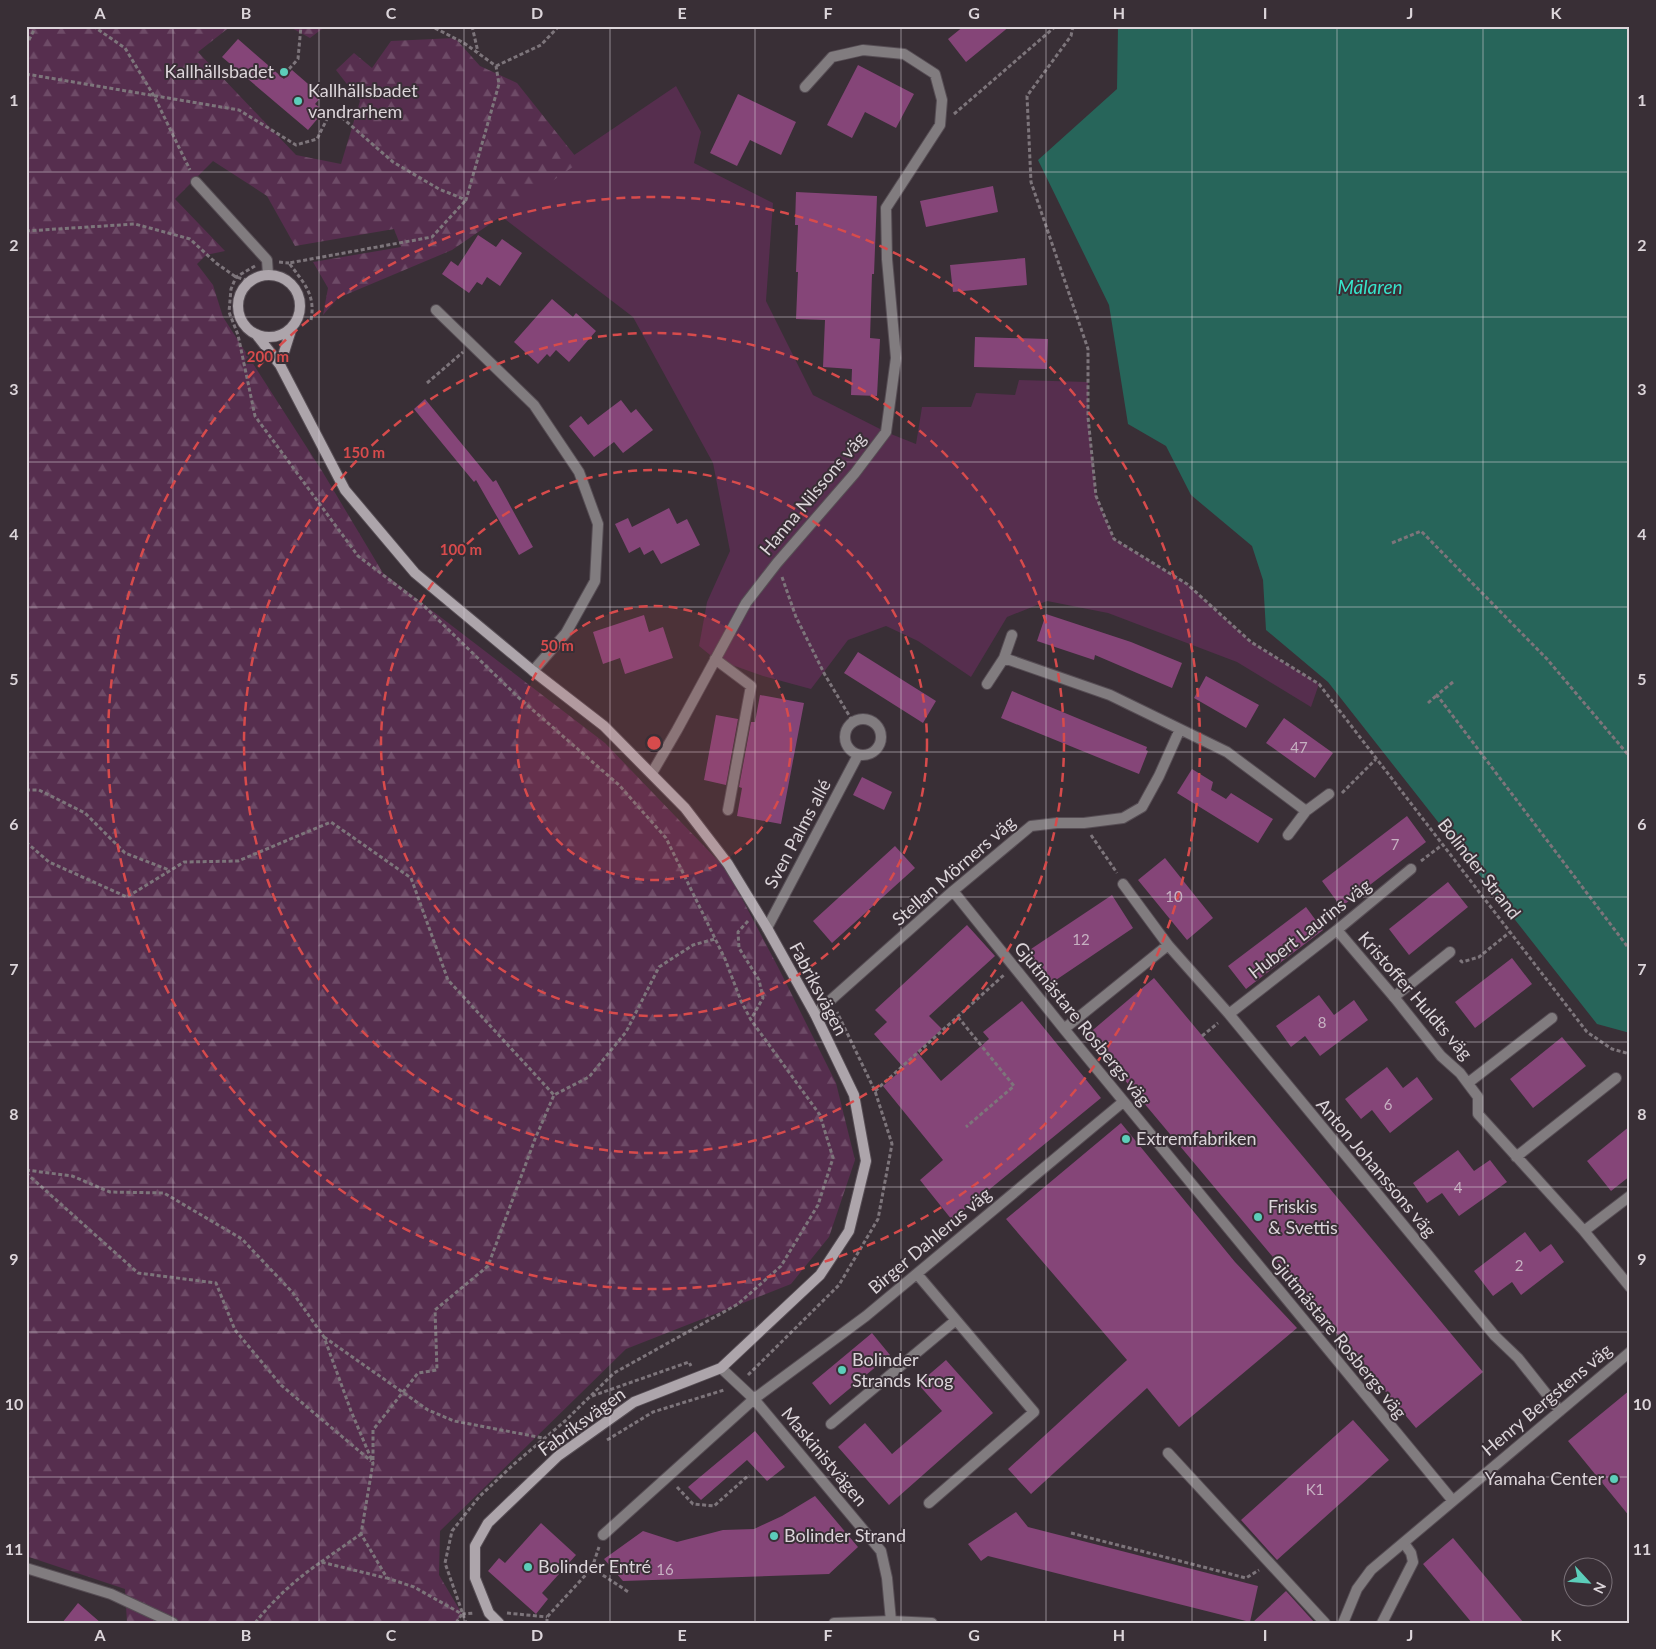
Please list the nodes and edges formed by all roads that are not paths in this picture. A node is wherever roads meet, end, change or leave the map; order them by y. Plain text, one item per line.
1 (805, 87) dead end
2 (196, 182) road end
3 (268, 274) junction
4 (436, 310) dead end
5 (292, 327) junction
6 (256, 334) junction
7 (280, 365) junction
8 (1012, 635) dead end
9 (1004, 658) junction
10 (715, 659) junction
11 (533, 671) junction
12 (988, 684) dead end
13 (1180, 729) junction
14 (858, 755) junction
15 (652, 774) junction
16 (1329, 794) dead end
17 (728, 810) dead end
18 (1306, 811) junction
19 (1288, 835) dead end
20 (1411, 869) road end
21 (1123, 884) dead end
22 (953, 891) junction
23 (767, 928) junction
24 (1337, 930) junction
25 (1168, 945) junction
26 (1450, 952) road end
27 (1394, 997) junction
28 (815, 1014) junction
29 (1229, 1014) junction
30 (1552, 1018) dead end
31 (1064, 1029) junction
32 (1616, 1078) dead end
33 (1468, 1083) junction
34 (1123, 1102) junction
35 (1516, 1157) junction
36 (1630, 1196) edge
37 (1584, 1231) junction
38 (917, 1274) junction
39 (1630, 1287) edge
40 (956, 1320) junction
41 (1630, 1352) edge
42 (721, 1368) junction
43 (754, 1399) junction
44 (1560, 1411) junction
45 (831, 1424) dead end
46 (1168, 1453) dead end
47 (1452, 1501) junction
48 (929, 1503) dead end
49 (603, 1535) road end
50 (1404, 1543) junction
51 (26, 1568) edge
52 (891, 1621) junction
53 (173, 1623) edge
54 (499, 1623) edge
55 (834, 1623) edge
56 (932, 1623) edge
57 (1324, 1623) edge
58 (1343, 1623) edge
59 (1382, 1623) edge

1 - 10 street, Hanna Nilssons väg
2 - 3 street
3 - 5 street
3 - 6 street, Fabriksvägen
4 - 11 street
5 - 6 street
5 - 7 street
6 - 7 street, Fabriksvägen
7 - 11 street, Fabriksvägen
8 - 9 street
9 - 12 street
9 - 13 street
10 - 15 street, Hanna Nilssons väg
10 - 17 street
11 - 15 street, Fabriksvägen
13 - 18 street
13 - 22 street, Stellan Mörners väg
14 - 14 street
14 - 23 street, Sven Palms allé
15 - 23 street, Fabriksvägen
16 - 18 street
18 - 19 street
20 - 24 street, Hubert Laurins väg
21 - 25 street, Anton Johanssons väg
22 - 28 street, Stellan Mörners väg
22 - 31 street, Gjutmästare Rosbergs väg
23 - 28 street, Fabriksvägen
24 - 27 street, Kristoffer Huldts väg
24 - 29 street, Hubert Laurins väg
25 - 29 street, Anton Johanssons väg
25 - 31 street
26 - 27 street
27 - 33 street, Kristoffer Huldts väg
28 - 42 street, Fabriksvägen
29 - 44 street, Anton Johanssons väg
30 - 33 street, Kristoffer Huldts väg
31 - 34 street, Gjutmästare Rosbergs väg
32 - 35 street
33 - 35 street, Kristoffer Huldts väg
34 - 38 street, Birger Dahlerus väg
34 - 47 street, Gjutmästare Rosbergs väg
35 - 37 street, Kristoffer Huldts väg
36 - 37 street
37 - 39 street, Kristoffer Huldts väg
38 - 40 street
38 - 43 street, Birger Dahlerus väg
40 - 45 street
40 - 48 street
41 - 44 street, Henry Bergstens väg
42 - 43 street
42 - 54 street, Fabriksvägen
43 - 49 street, Birger Dahlerus väg
43 - 52 street, Maskinistvägen
44 - 47 street, Henry Bergstens väg
46 - 57 street
47 - 50 street, Henry Bergstens väg
50 - 58 street, Henry Bergstens väg
50 - 59 street
51 - 53 street
52 - 55 street
52 - 56 street

